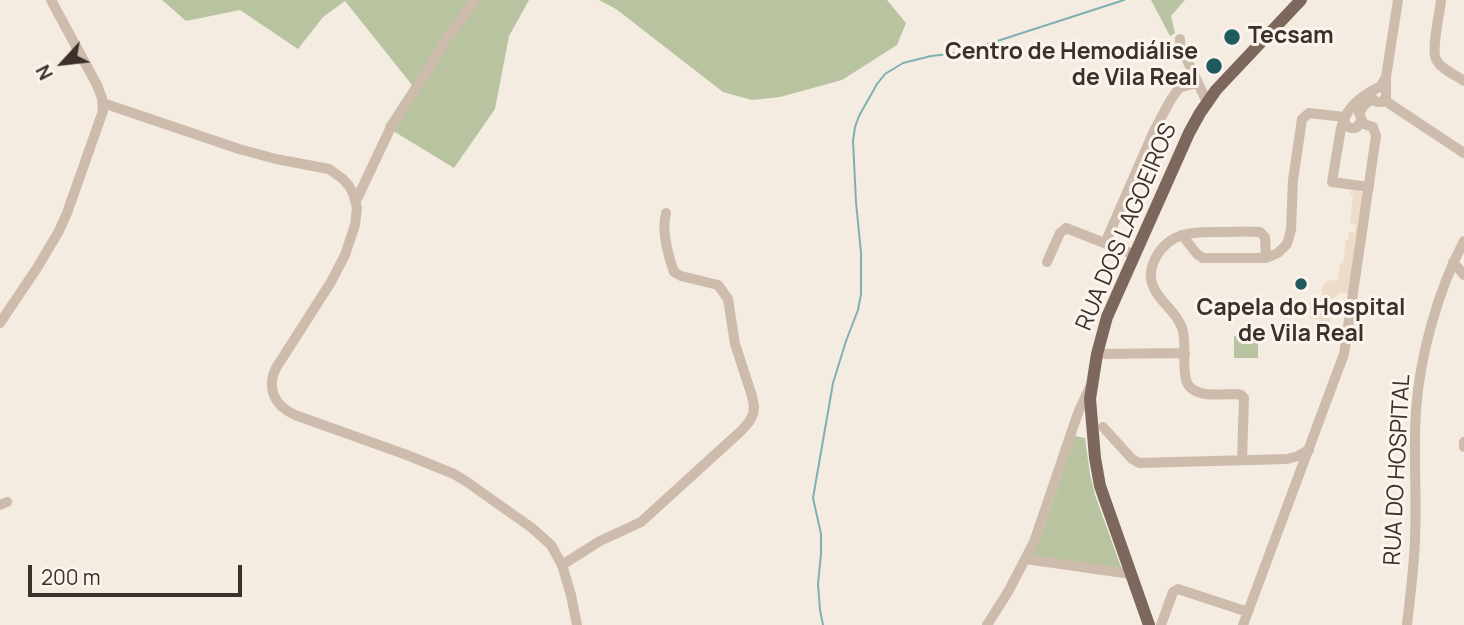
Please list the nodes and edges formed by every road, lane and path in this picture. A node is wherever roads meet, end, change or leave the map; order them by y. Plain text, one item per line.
1 (51, 0) edge
2 (475, 0) edge
3 (1301, 0) edge
4 (1398, 0) edge
5 (1441, 0) edge
6 (1180, 39) dead end
7 (1464, 81) edge
8 (1198, 83) junction
9 (1379, 94) junction
10 (1207, 102) junction
11 (103, 103) junction
12 (1352, 117) junction
13 (1464, 153) edge
14 (1369, 187) junction
15 (356, 201) junction
16 (666, 213) dead end
17 (1182, 234) junction
18 (1464, 241) edge
19 (1105, 243) junction
20 (1135, 256) junction
21 (1266, 258) junction
22 (1047, 262) dead end
23 (1453, 262) junction
24 (1464, 275) edge
25 (0, 323) edge
26 (1097, 354) junction
27 (1185, 354) junction
28 (1091, 385) junction
29 (1075, 421) junction
30 (1095, 425) junction
31 (1309, 450) junction
32 (1242, 460) junction
33 (1026, 559) junction
34 (562, 565) junction
35 (1131, 574) junction
36 (1248, 612) junction
37 (577, 625) edge
38 (987, 625) edge
39 (1149, 625) edge
40 (1161, 625) edge
41 (1243, 625) edge
42 (1407, 625) edge

1 - 11 street
2 - 15 street
3 - 10 main road, RUA DOS LAGOEIROS
4 - 9 street
5 - 7 street
6 - 8 street
8 - 10 street
8 - 19 street
9 - 12 street
9 - 13 street
10 - 20 main road, RUA DOS LAGOEIROS
11 - 15 street
11 - 25 street
12 - 14 street
12 - 14 street
12 - 21 street
14 - 31 street
15 - 34 street
16 - 34 street
17 - 21 street
17 - 21 street
17 - 27 street
18 - 23 street, RUA DO HOSPITAL
19 - 20 street
19 - 22 street
20 - 26 main road, RUA DOS LAGOEIROS
23 - 24 street
23 - 42 street, RUA DO HOSPITAL
26 - 27 street
26 - 28 main road, RUA DOS LAGOEIROS
27 - 32 street
28 - 29 street
28 - 30 main road, RUA DOS LAGOEIROS
29 - 30 street
29 - 33 street
30 - 32 street
30 - 35 main road, RUA DOS LAGOEIROS
31 - 32 street
31 - 36 street
33 - 35 street
33 - 38 street
34 - 37 street
35 - 39 main road, RUA DOS LAGOEIROS
36 - 40 street
36 - 41 street

